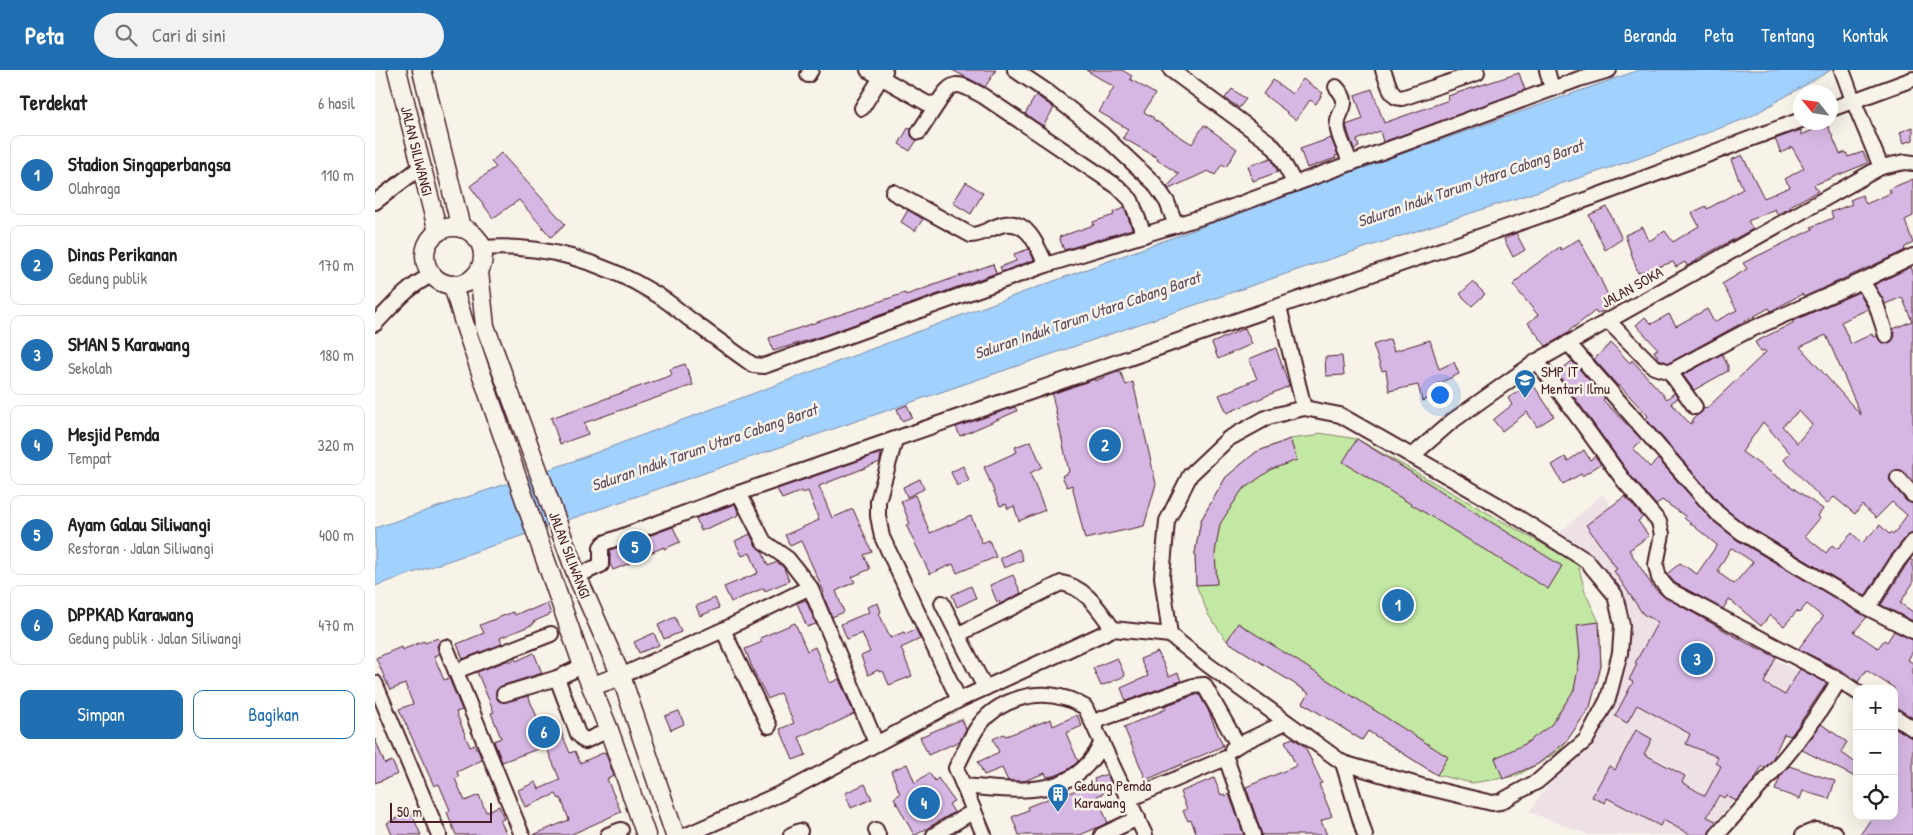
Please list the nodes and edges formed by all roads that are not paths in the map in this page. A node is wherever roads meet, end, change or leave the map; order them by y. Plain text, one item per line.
1 (397, 70) edge
2 (422, 70) edge
3 (868, 70) edge
4 (1015, 70) edge
5 (1171, 70) edge
6 (1383, 70) edge
7 (1476, 70) edge
8 (1547, 70) edge
9 (1609, 70) edge
10 (1842, 71) edge
11 (883, 74) edge
12 (1577, 74) edge
13 (1913, 79) edge
14 (1336, 87) dead end
15 (1552, 90) junction
16 (1853, 100) junction
17 (938, 103) junction
18 (1838, 106) edge
19 (862, 108) dead end
20 (1793, 123) edge
21 (919, 132) dead end
22 (1350, 163) junction
23 (1913, 163) edge
24 (421, 167) junction
25 (1881, 167) junction
26 (1295, 184) junction
27 (893, 192) dead end
28 (375, 202) edge
29 (1176, 225) junction
30 (461, 228) junction
31 (438, 232) junction
32 (1143, 235) junction
33 (482, 248) junction
34 (1913, 256) edge
35 (1046, 265) junction
36 (479, 272) junction
37 (432, 275) junction
38 (1862, 282) junction
39 (453, 286) junction
40 (1279, 307) junction
41 (1607, 320) junction
42 (375, 324) edge
43 (1886, 335) dead end
44 (1568, 343) junction
45 (1537, 361) junction
46 (1670, 372) junction
47 (1695, 407) dead end
48 (1304, 408) junction
49 (895, 440) junction
50 (1412, 456) junction
51 (1898, 478) dead end
52 (739, 493) junction
53 (1913, 495) edge
54 (1913, 542) edge
55 (577, 576) junction
56 (811, 587) junction
57 (942, 603) dead end
58 (1869, 608) junction
59 (1113, 629) junction
60 (723, 630) junction
61 (1913, 631) edge
62 (551, 634) dead end
63 (959, 634) junction
64 (1170, 635) junction
65 (446, 646) dead end
66 (583, 666) junction
67 (456, 670) junction
68 (621, 676) junction
69 (557, 678) junction
70 (1839, 680) junction
71 (375, 682) edge
72 (592, 686) junction
73 (985, 688) junction
74 (1853, 689) edge
75 (504, 694) dead end
76 (959, 700) junction
77 (1898, 719) edge
78 (1093, 722) junction
79 (1286, 722) junction
80 (769, 726) dead end
81 (1913, 729) edge
82 (609, 730) junction
83 (1102, 742) junction
84 (876, 743) junction
85 (1238, 744) junction
86 (1226, 758) junction
87 (1343, 763) junction
88 (964, 786) junction
89 (1129, 799) junction
90 (974, 811) junction
91 (1138, 818) junction
92 (1835, 833) dead end
93 (439, 835) edge
94 (522, 835) edge
95 (646, 835) edge
96 (675, 835) edge
97 (687, 835) edge
98 (934, 835) edge
99 (984, 835) edge
100 (1102, 835) edge
101 (1145, 835) edge
102 (1253, 835) edge
103 (1365, 835) edge
104 (1717, 835) edge
105 (1803, 835) edge

1 - 24 main road, JALAN SILIWANGI
2 - 30 main road, JALAN SILIWANGI
3 - 11 street
4 - 29 street
5 - 26 street
6 - 7 street
8 - 15 street
9 - 12 street
10 - 16 street
11 - 17 street
11 - 19 street
12 - 15 street
13 - 16 street
14 - 22 street
15 - 22 street
16 - 18 street
16 - 25 street
17 - 21 street
17 - 32 street
20 - 40 street
22 - 26 street
23 - 25 street, JALAN SOKA
24 - 28 street
24 - 31 main road, JALAN SILIWANGI
25 - 41 street, JALAN SOKA
26 - 29 street
27 - 35 street
29 - 32 street
30 - 31 main road
30 - 33 main road
31 - 37 main road
32 - 35 street
33 - 35 street
33 - 36 main road
34 - 38 street
36 - 39 main road
36 - 55 main road, JALAN SILIWANGI
37 - 39 main road
37 - 42 street
38 - 43 street
38 - 46 street
39 - 66 main road, JALAN SILIWANGI
40 - 48 street
40 - 49 street
41 - 44 street, JALAN SOKA
41 - 46 street
44 - 45 street, JALAN SOKA
44 - 58 street
45 - 50 street, JALAN SOKA
45 - 70 street
46 - 47 street
48 - 50 street
48 - 64 street
49 - 52 street
49 - 76 street
50 - 87 street
51 - 53 street
52 - 55 street
52 - 56 street
54 - 58 street
55 - 68 main road, JALAN SILIWANGI
56 - 60 street
56 - 84 street
57 - 63 street
58 - 61 street
59 - 63 street
59 - 64 street
59 - 73 street
60 - 68 street
60 - 80 street
62 - 67 street
63 - 73 street
64 - 79 street
65 - 67 street
66 - 69 street
66 - 72 main road, JALAN SILIWANGI
67 - 94 street
68 - 72 main road
68 - 96 main road, JALAN SILIWANGI
69 - 75 street
69 - 82 street
70 - 74 street
70 - 104 street
71 - 93 street
72 - 82 main road, JALAN SILIWANGI
73 - 76 street
76 - 84 street
77 - 81 street
78 - 83 street
78 - 85 street
78 - 88 street
79 - 85 street
79 - 87 street
82 - 95 main road, JALAN SILIWANGI
83 - 88 street
83 - 89 street
84 - 97 street
85 - 86 street
86 - 89 street
86 - 102 street
87 - 103 street
88 - 90 street
89 - 91 street
90 - 98 street
90 - 99 street
91 - 100 street
91 - 101 street
92 - 105 street

